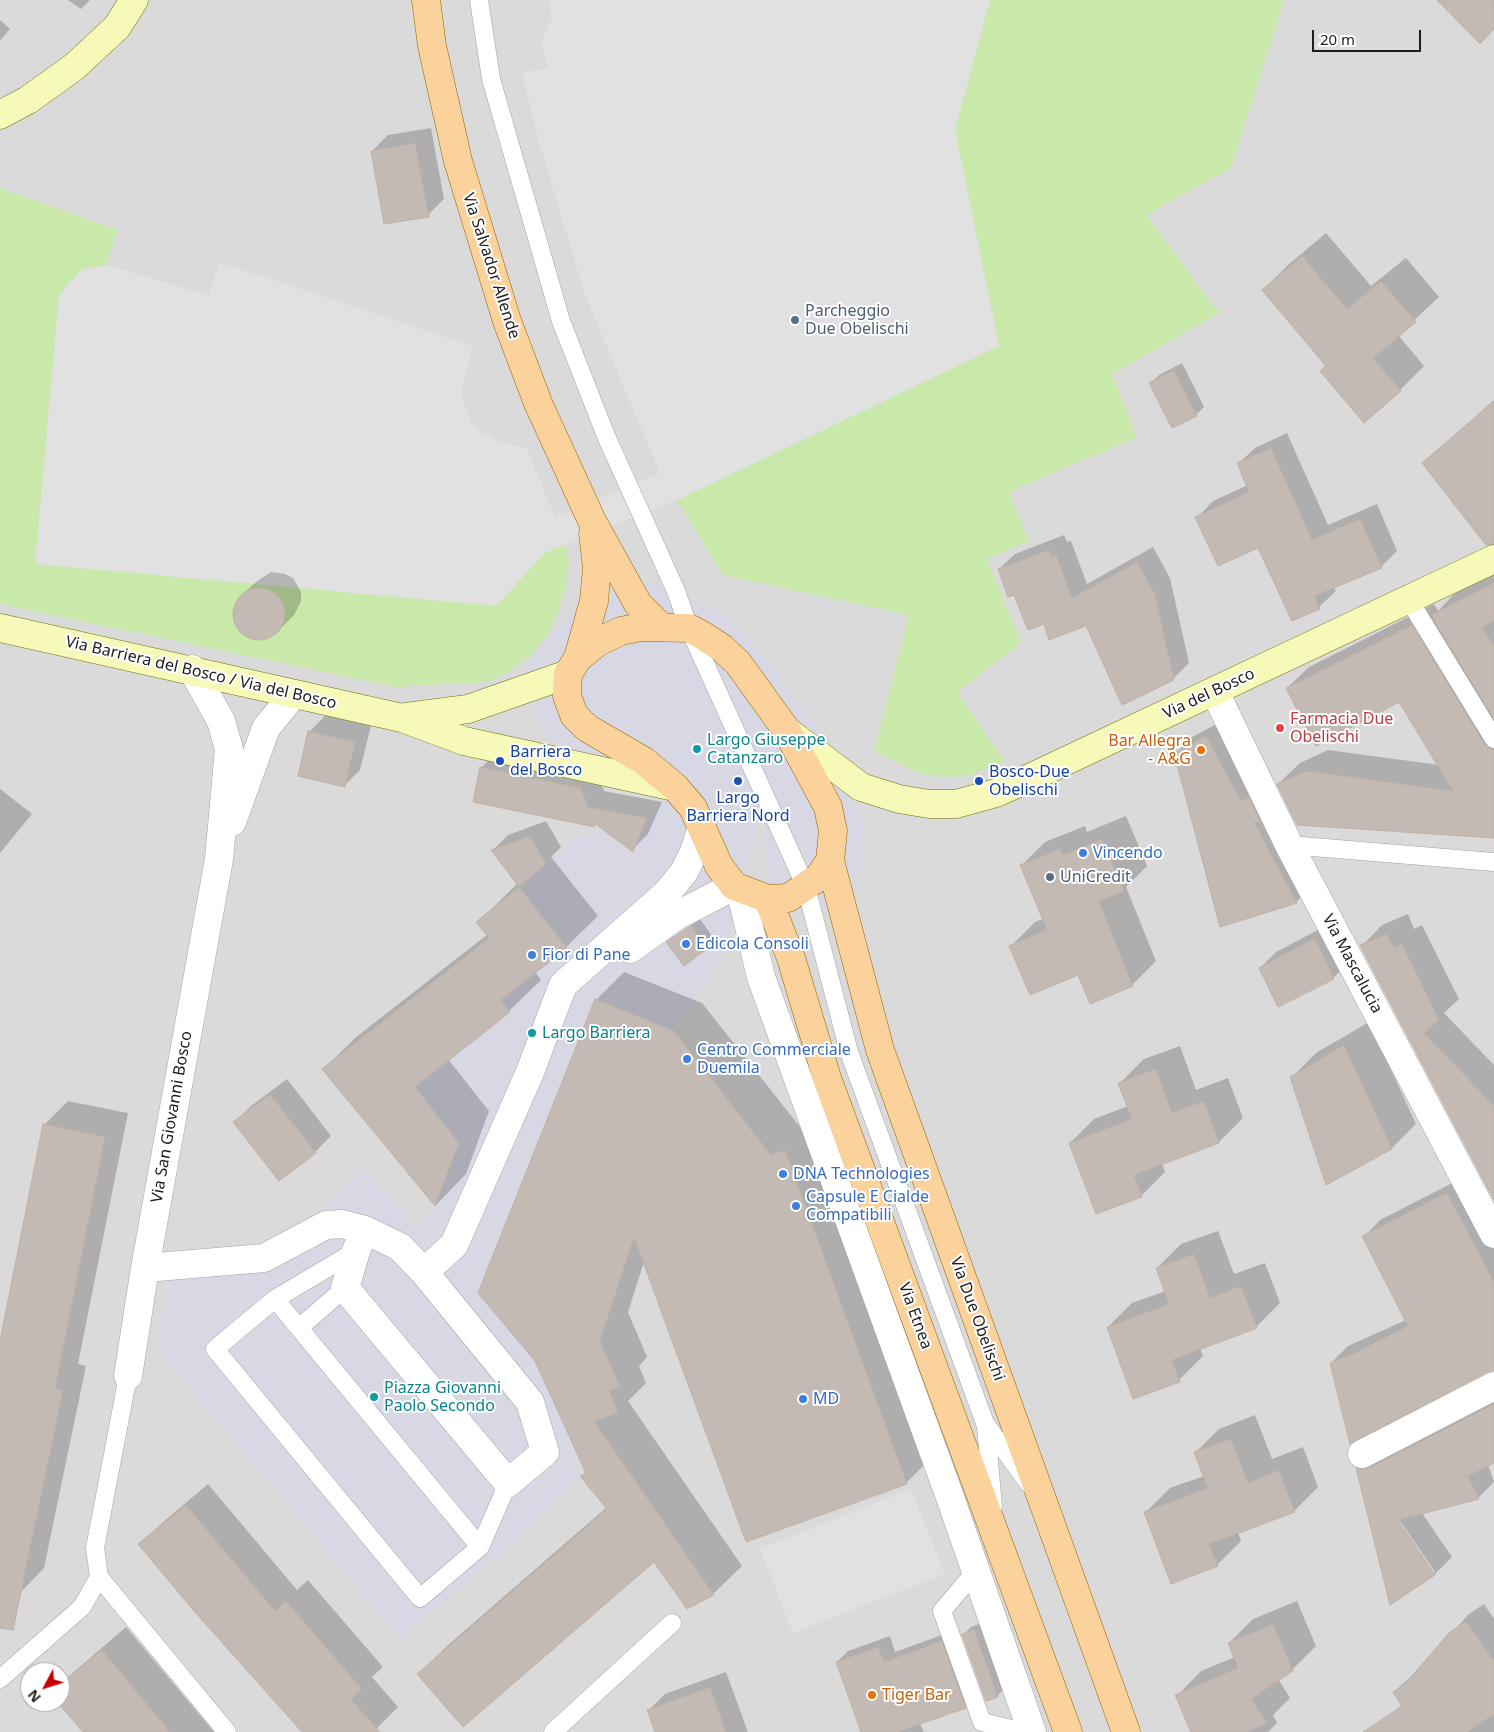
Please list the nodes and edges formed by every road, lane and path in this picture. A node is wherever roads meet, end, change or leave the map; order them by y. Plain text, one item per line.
1 (134, 0) edge
2 (426, 0) edge
3 (479, 0) edge
4 (0, 115) edge
5 (592, 521) junction
6 (1494, 558) edge
7 (1409, 600) junction
8 (660, 626) junction
9 (0, 628) edge
10 (689, 628) junction
11 (573, 666) junction
12 (192, 670) junction
13 (1215, 692) junction
14 (293, 695) junction
15 (402, 718) junction
16 (787, 731) junction
17 (1494, 739) edge
18 (675, 786) junction
19 (702, 826) junction
20 (1289, 845) junction
21 (219, 859) junction
22 (830, 860) junction
23 (1494, 862) edge
24 (737, 887) junction
25 (806, 887) junction
26 (768, 899) junction
27 (530, 1072) junction
28 (1494, 1234) edge
29 (361, 1240) junction
30 (145, 1268) junction
31 (424, 1272) junction
32 (346, 1288) junction
33 (275, 1299) junction
34 (299, 1328) junction
35 (128, 1376) joint
36 (1494, 1386) edge
37 (986, 1426) junction
38 (1362, 1454) dead end
39 (508, 1483) junction
40 (1045, 1507) junction
41 (995, 1534) junction
42 (480, 1548) junction
43 (975, 1572) junction
44 (99, 1577) junction
45 (672, 1624) dead end
46 (0, 1679) edge
47 (1066, 1727) edge
48 (227, 1732) edge
49 (553, 1732) edge
50 (1024, 1732) edge
51 (1032, 1732) edge
52 (1039, 1732) edge
53 (1126, 1732) edge

1 - 4 main road
2 - 5 main road, Via Salvador Allende
3 - 10 lane
5 - 8 main road
5 - 11 main road
6 - 7 main road, Via del Bosco
7 - 13 main road, Via del Bosco
7 - 17 lane
8 - 10 main road
8 - 11 main road
9 - 12 main road, Via Barriera del Bosco / Via del Bosco
10 - 16 main road
10 - 25 lane
11 - 15 main road
11 - 18 main road
12 - 14 main road, Via Barriera del Bosco / Via del Bosco
12 - 21 street
13 - 16 main road, Via del Bosco
13 - 20 street, Via Mascalucia
14 - 15 main road, Via Barriera del Bosco / Via del Bosco
14 - 21 street
15 - 18 main road
16 - 22 main road
18 - 19 main road
19 - 24 main road
19 - 27 street
20 - 23 lane
20 - 28 street, Via Mascalucia
21 - 30 street, Via San Giovanni Bosco
22 - 25 main road
22 - 40 main road, Via Due Obelischi
24 - 26 main road
24 - 27 street
24 - 43 street
25 - 26 main road
25 - 37 lane
26 - 41 main road, Via Etnea
27 - 31 street
29 - 30 street
29 - 31 street
29 - 32 street
29 - 33 lane
30 - 35 street, Via San Giovanni Bosco
31 - 39 street
32 - 34 lane
32 - 39 street
33 - 34 lane
33 - 42 lane
34 - 42 lane
35 - 44 lane
36 - 38 street
37 - 40 lane
37 - 41 lane
39 - 42 lane
40 - 53 main road, Via Due Obelischi
41 - 47 main road, Via Etnea
43 - 50 lane
43 - 51 street
44 - 46 lane
44 - 48 lane
45 - 49 lane
47 - 52 street

